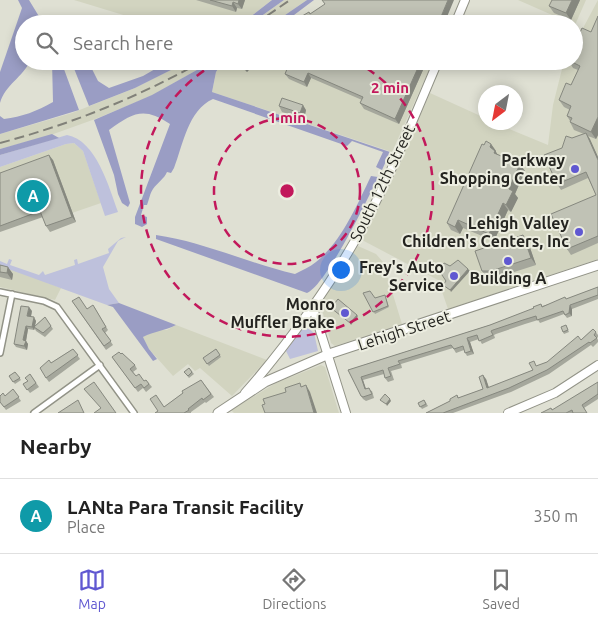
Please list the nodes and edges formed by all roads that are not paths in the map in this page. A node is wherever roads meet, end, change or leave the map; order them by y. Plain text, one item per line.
1 (465, 0) edge
2 (459, 15) edge
3 (434, 70) edge
4 (598, 265) edge
5 (0, 292) edge
6 (12, 294) junction
7 (312, 305) junction
8 (0, 353) edge
9 (329, 354) junction
10 (598, 365) edge
11 (100, 366) junction
12 (243, 394) junction
13 (34, 413) edge
14 (134, 413) edge
15 (218, 413) edge
16 (346, 413) edge
17 (508, 413) edge

1 - 2 street
3 - 7 street, South 12th Street
4 - 9 main road, Lehigh Street
5 - 6 street
6 - 8 street
6 - 11 street
7 - 9 street
7 - 12 street, South 12th Street
9 - 12 main road, Lehigh Street
9 - 16 street
10 - 17 street
11 - 13 street
11 - 14 street
12 - 15 main road, Lehigh Street

